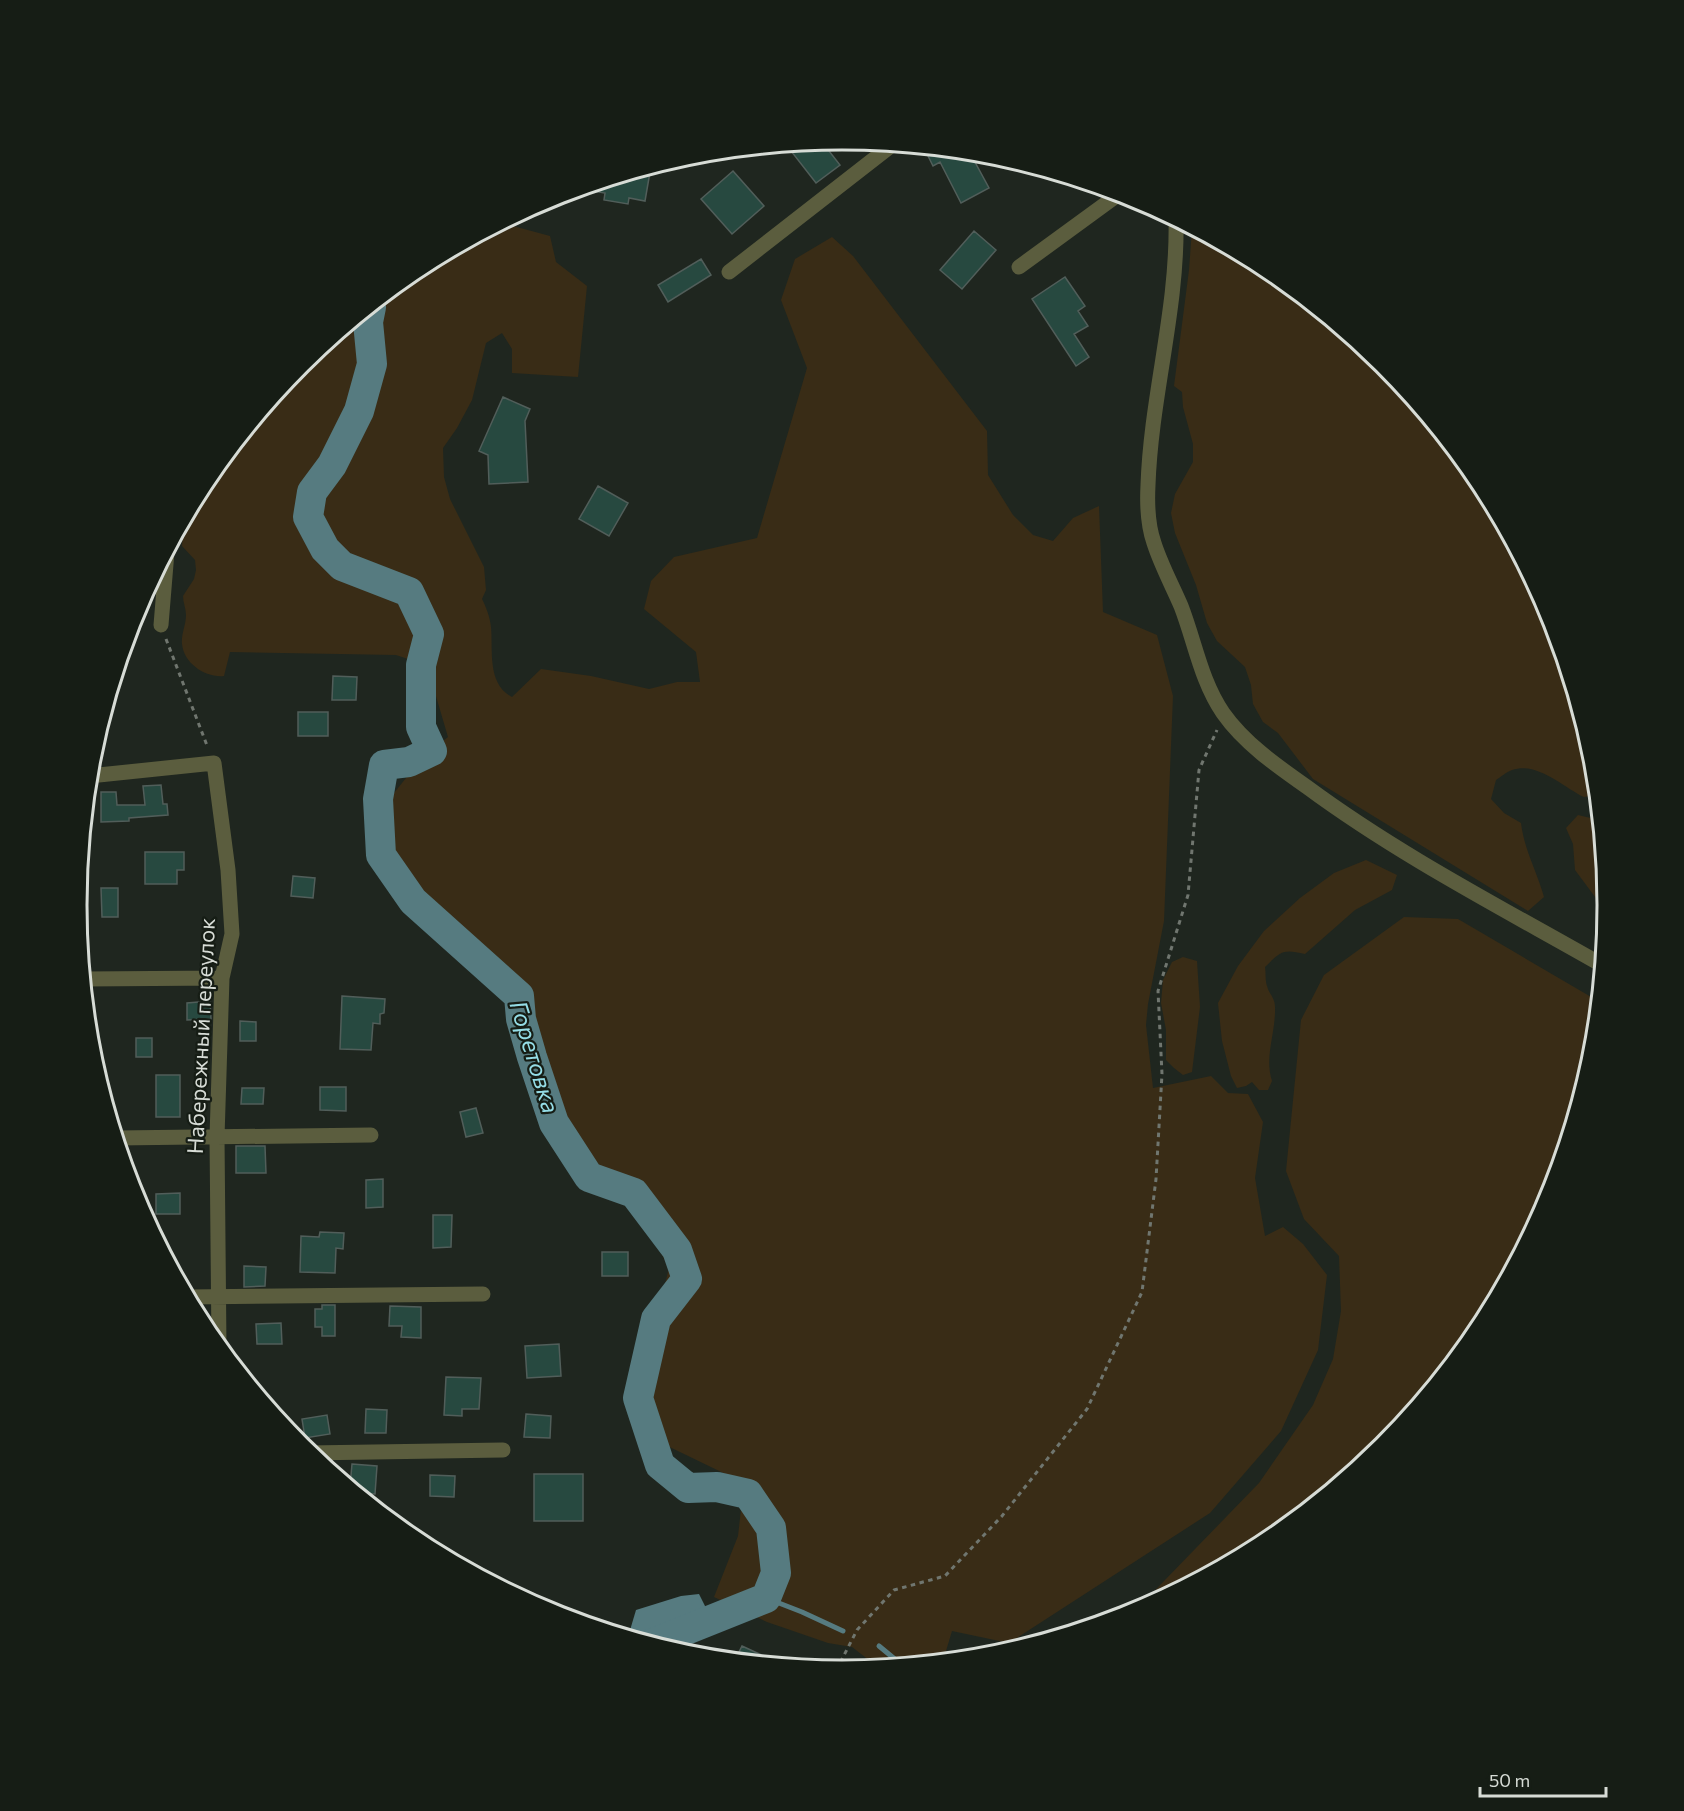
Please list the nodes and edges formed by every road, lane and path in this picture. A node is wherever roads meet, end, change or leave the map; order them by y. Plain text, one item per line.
1 (883, 152) edge
2 (1110, 200) edge
3 (1176, 228) edge
4 (1019, 267) dead end
5 (729, 272) dead end
6 (165, 572) edge
7 (160, 625) joint
8 (1224, 714) junction
9 (214, 764) junction
10 (99, 775) edge
11 (1595, 961) edge
12 (222, 978) junction
13 (91, 979) edge
14 (371, 1135) dead end
15 (217, 1137) junction
16 (124, 1138) edge
17 (483, 1294) dead end
18 (219, 1296) junction
19 (196, 1297) edge
20 (219, 1332) edge
21 (503, 1450) dead end
22 (323, 1453) edge
23 (842, 1660) edge

1 - 5 street
2 - 4 street
3 - 8 street
6 - 7 street
7 - 9 path
8 - 11 street
8 - 23 path
9 - 10 street
9 - 12 street, Набережный переулок
12 - 13 street
12 - 15 street, Набережный переулок
14 - 15 street
15 - 16 street
15 - 18 street, Набережный переулок
17 - 18 street
18 - 19 street
18 - 20 street, Набережный переулок
21 - 22 street

